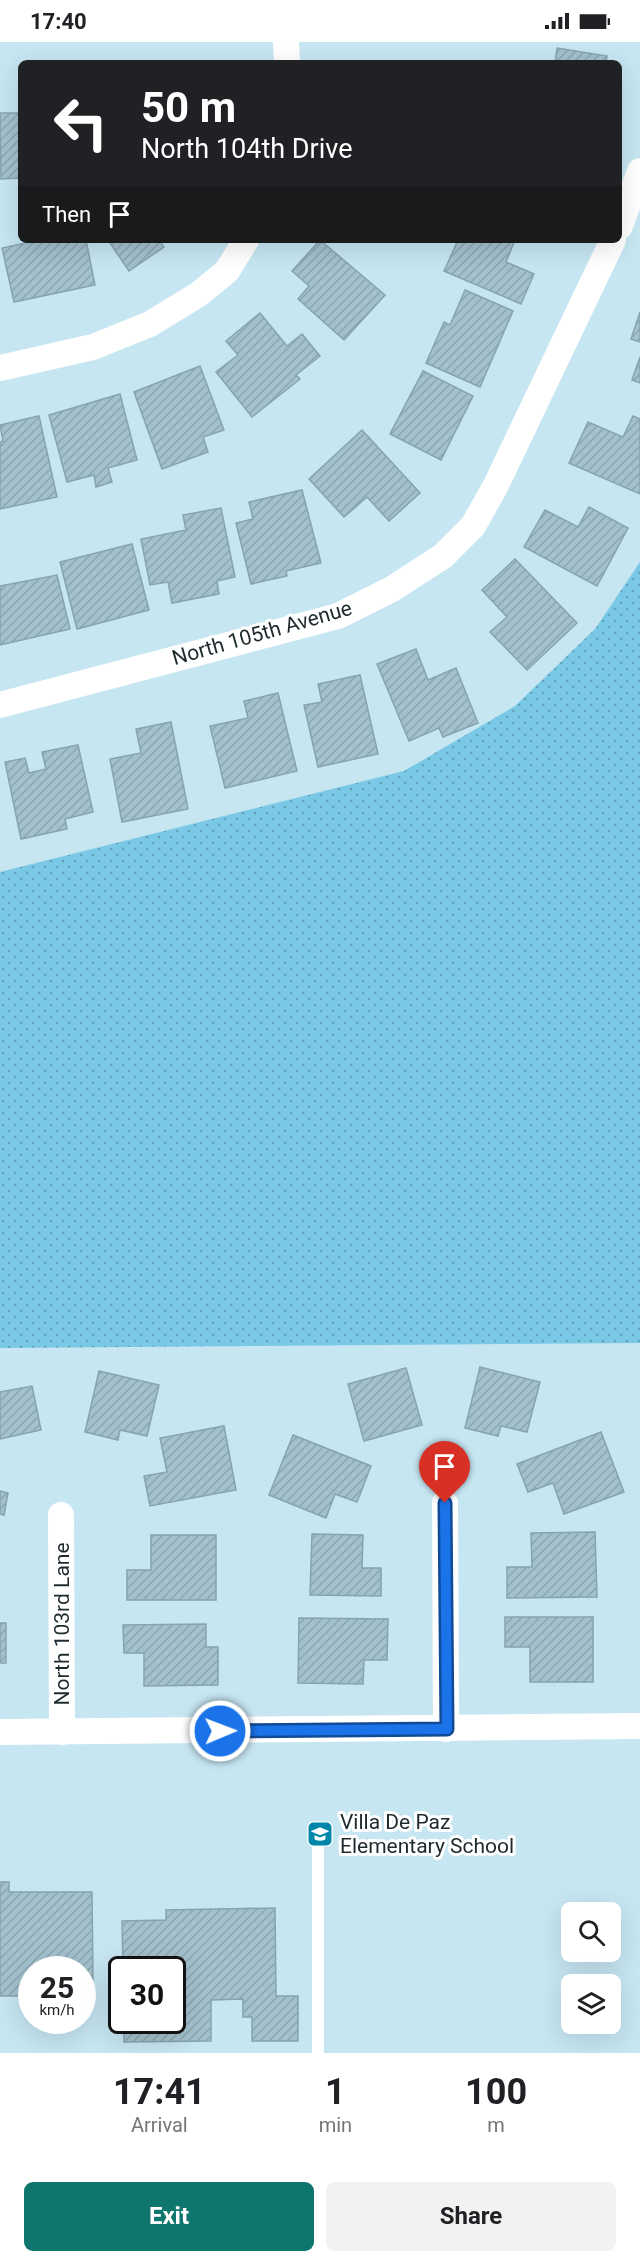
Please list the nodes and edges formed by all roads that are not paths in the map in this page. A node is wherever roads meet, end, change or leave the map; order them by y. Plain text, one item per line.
1 (286, 42) edge
2 (287, 60) edge
3 (640, 171) edge
4 (622, 220) edge
5 (244, 243) edge
6 (613, 243) edge
7 (0, 368) edge
8 (0, 705) edge
9 (445, 1503) dead end
10 (61, 1515) dead end
11 (640, 1726) edge
12 (447, 1729) junction
13 (0, 1732) edge
14 (62, 1732) junction
15 (318, 1827) dead end
16 (318, 2053) edge

1 - 2 street
3 - 4 street
5 - 7 street
6 - 8 street, North 105th Avenue
9 - 12 street
10 - 14 street, North 103rd Lane
11 - 12 street
12 - 14 street
13 - 14 street
15 - 16 lane

